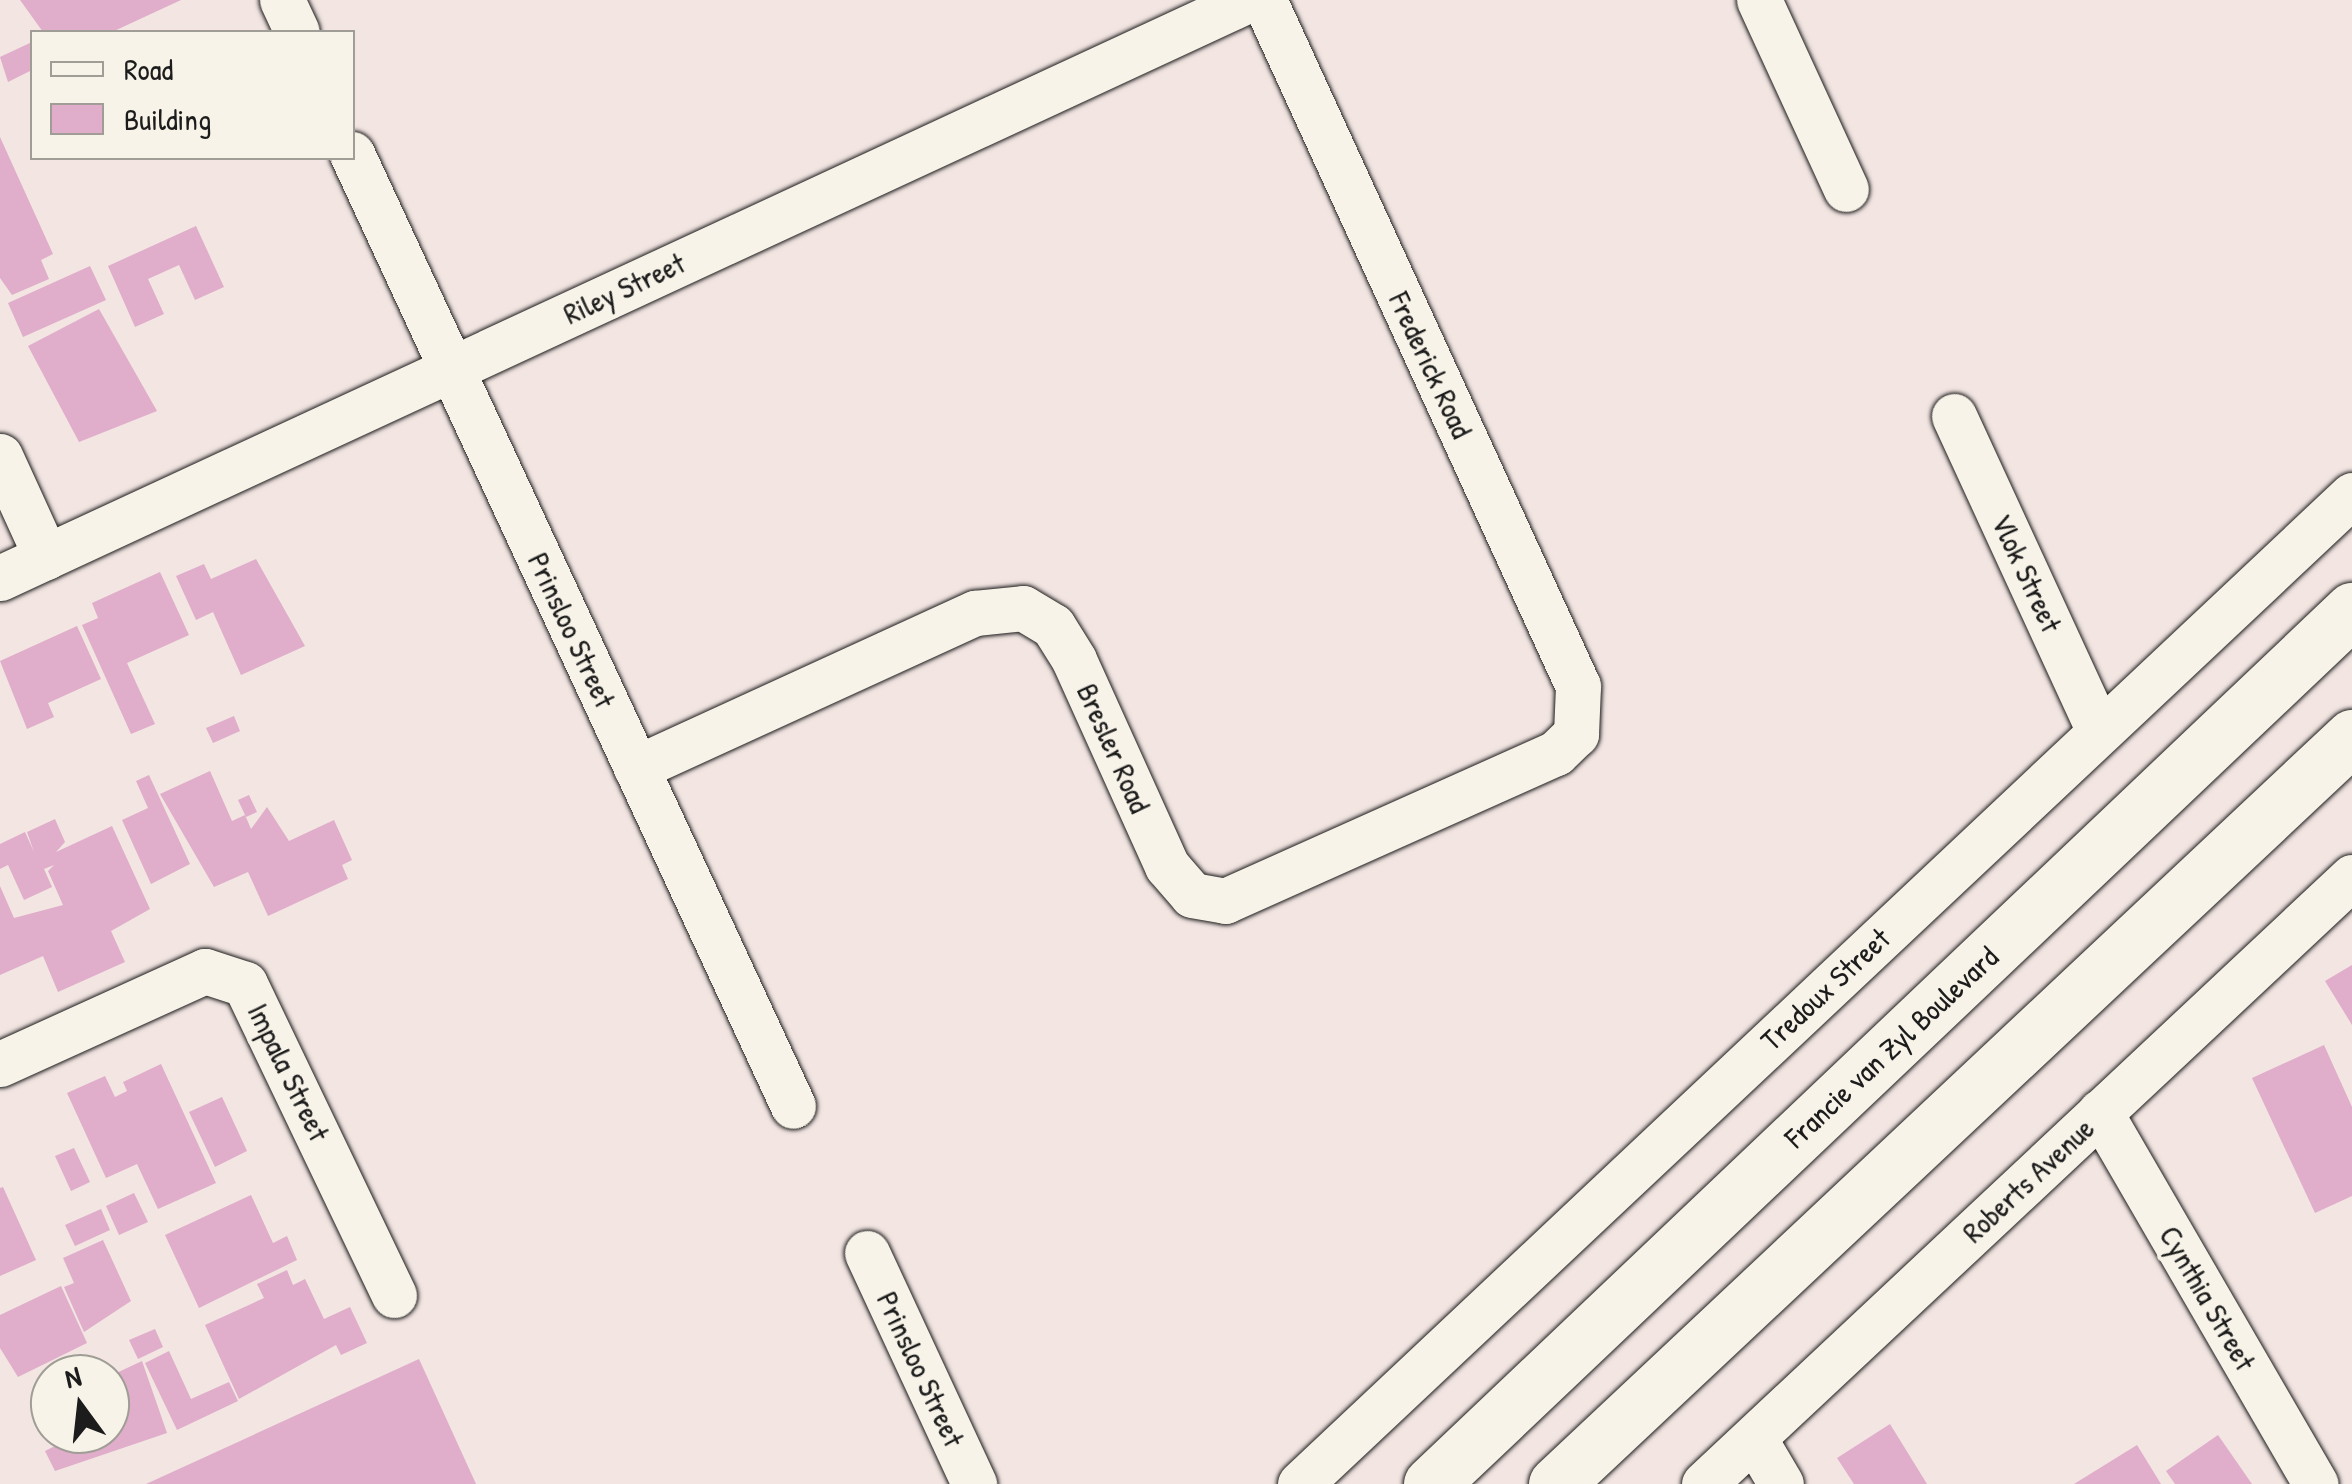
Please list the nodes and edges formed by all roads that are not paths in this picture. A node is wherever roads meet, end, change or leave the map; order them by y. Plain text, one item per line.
1 (282, 0) edge
2 (1248, 0) edge
3 (1264, 0) edge
4 (1759, 0) edge
5 (296, 30) edge
6 (355, 160) edge
7 (1846, 188) dead end
8 (450, 368) junction
9 (1954, 416) dead end
10 (0, 456) edge
11 (2352, 495) edge
12 (46, 557) junction
13 (0, 578) edge
14 (2352, 610) edge
15 (2099, 730) junction
16 (1576, 734) joint
17 (2352, 737) edge
18 (636, 768) junction
19 (2352, 877) edge
20 (0, 1064) edge
21 (793, 1106) dead end
22 (2100, 1112) junction
23 (868, 1253) dead end
24 (394, 1294) dead end
25 (1754, 1438) junction
26 (974, 1484) edge
27 (1300, 1484) edge
28 (1430, 1484) edge
29 (1556, 1484) edge
30 (1704, 1484) edge
31 (1781, 1484) edge
32 (2316, 1484) edge

1 - 5 street
2 - 8 street, Riley Street
3 - 16 street, Frederick Road
4 - 7 street
6 - 8 street, Prinsloo Street
8 - 12 street, Riley Street
8 - 18 street, Prinsloo Street
9 - 15 street, Vlok Street
10 - 12 street
11 - 15 street, Tredoux Street
12 - 13 street, Riley Street
14 - 28 main road, Francie van Zyl Boulevard
15 - 27 street, Tredoux Street
16 - 18 street, Bresler Road
17 - 29 main road
18 - 21 street, Prinsloo Street
19 - 22 street, Roberts Avenue
20 - 24 street, Impala Street
22 - 25 street, Roberts Avenue
22 - 32 street, Cynthia Street
23 - 26 street, Prinsloo Street
25 - 30 street, Roberts Avenue
25 - 31 street

